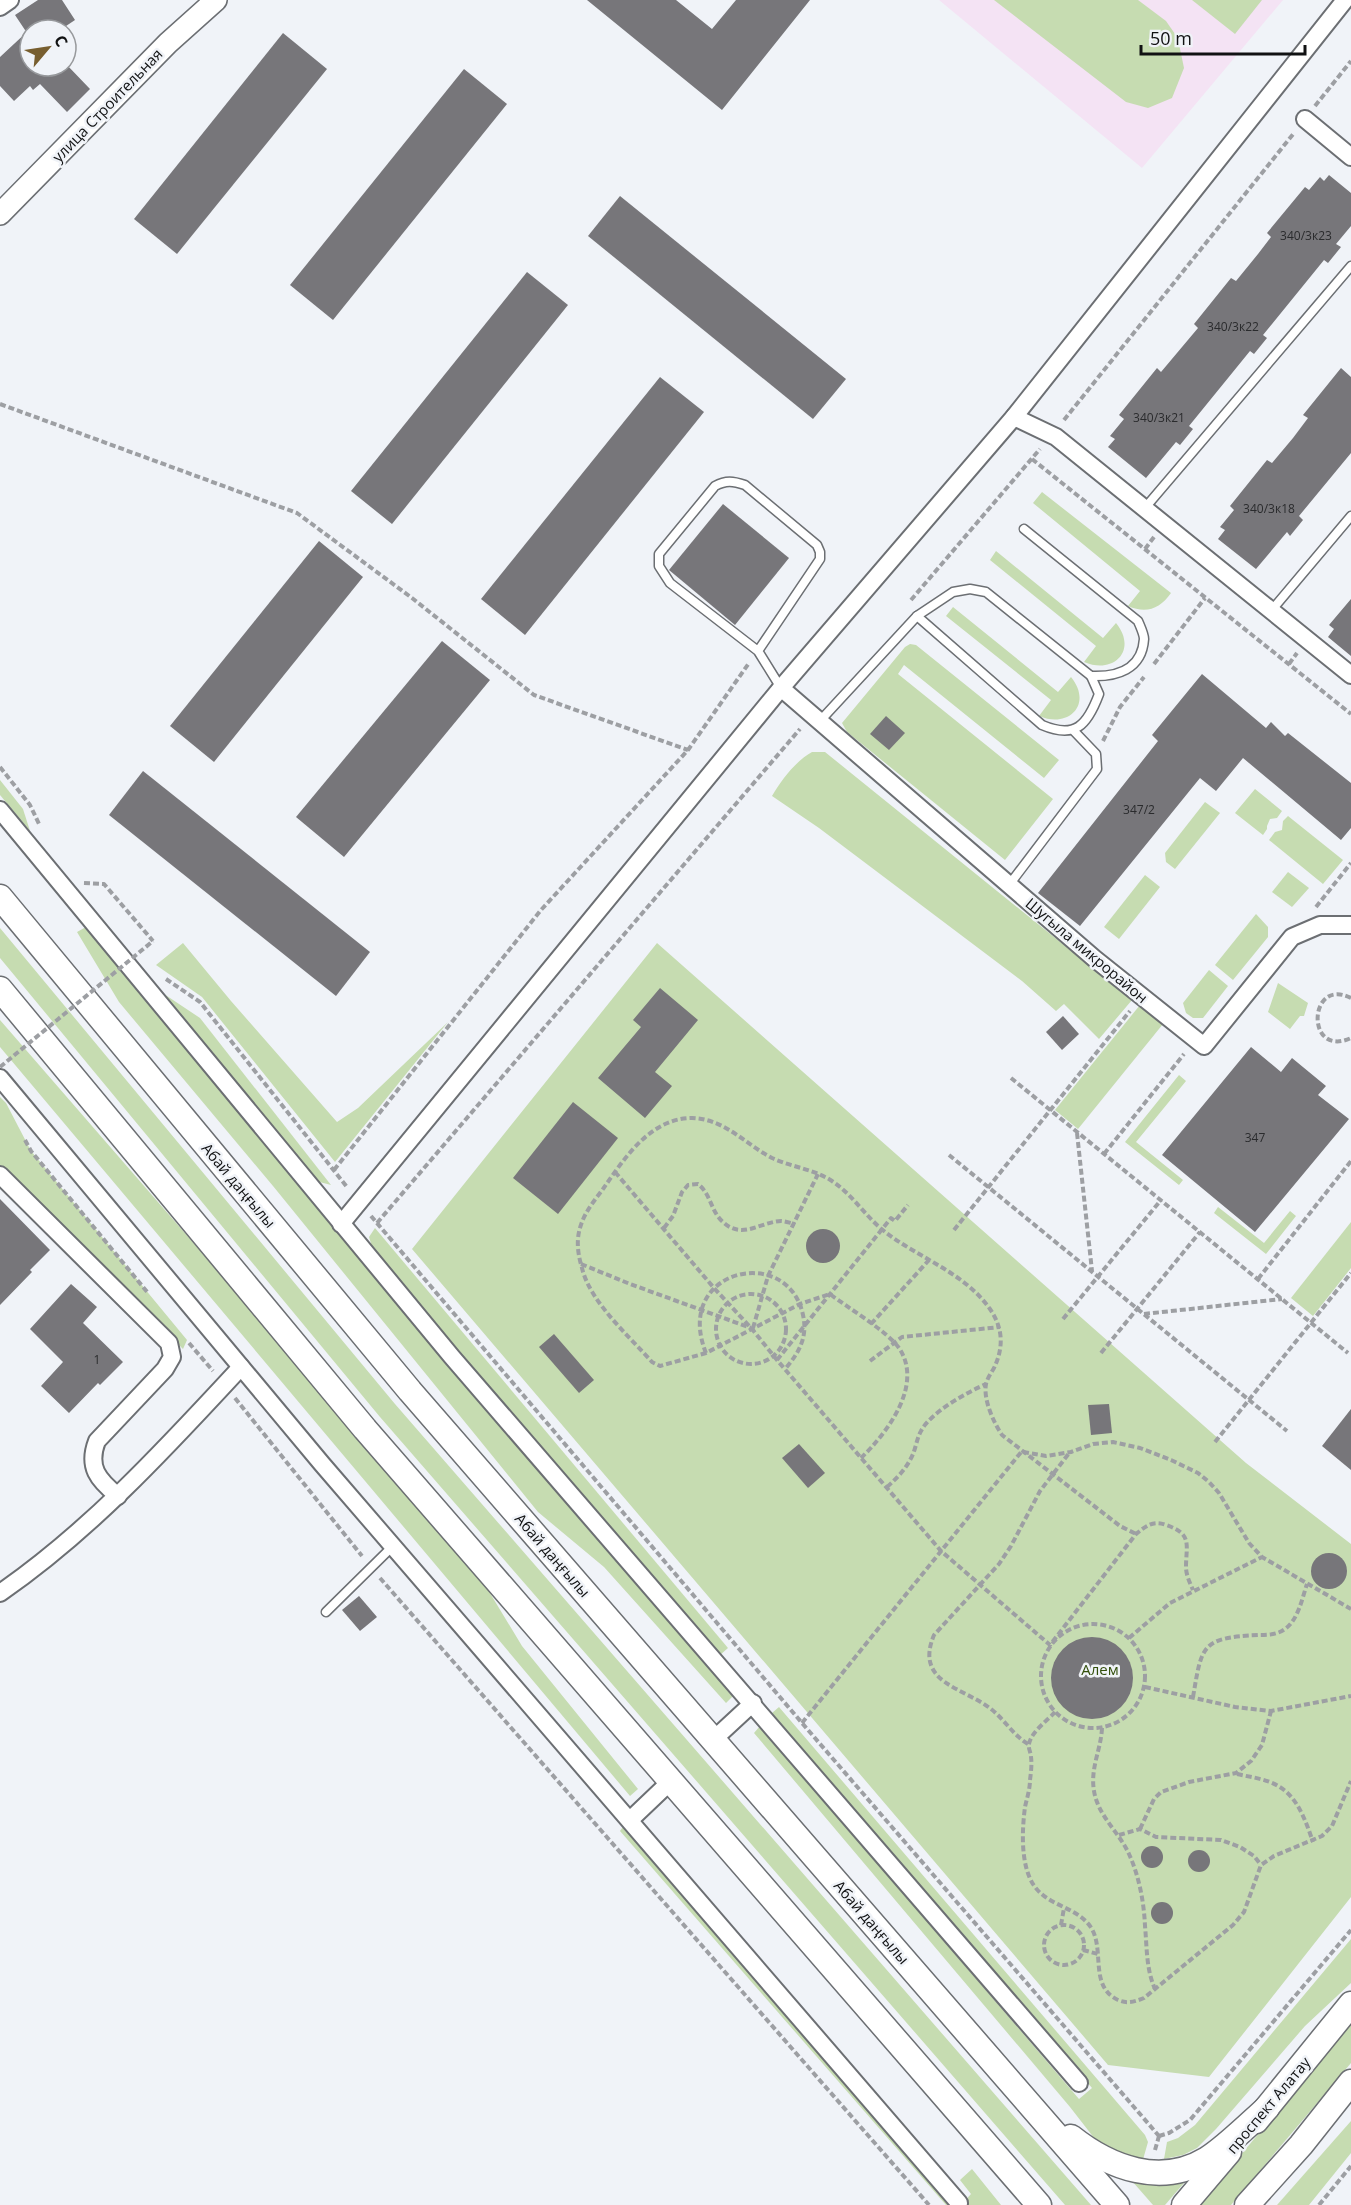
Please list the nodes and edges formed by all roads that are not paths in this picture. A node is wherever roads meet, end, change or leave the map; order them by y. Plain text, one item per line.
1 (9, 0) edge
2 (216, 0) edge
3 (1345, 0) edge
4 (0, 7) edge
5 (1305, 119) road end
6 (1351, 157) edge
7 (0, 214) edge
8 (1351, 266) edge
9 (1014, 417) junction
10 (1144, 509) junction
11 (1351, 516) edge
12 (1024, 529) dead end
13 (1271, 611) junction
14 (917, 616) junction
15 (758, 651) junction
16 (1351, 675) edge
17 (1091, 676) junction
18 (781, 688) junction
19 (816, 718) junction
20 (1073, 730) junction
21 (0, 810) edge
22 (1009, 885) junction
23 (0, 897) edge
24 (1351, 925) edge
25 (0, 989) edge
26 (0, 1078) edge
27 (0, 1175) edge
28 (341, 1224) junction
29 (242, 1367) junction
30 (118, 1496) junction
31 (393, 1546) junction
32 (0, 1593) edge
33 (326, 1612) dead end
34 (753, 1703) junction
35 (713, 1740) junction
36 (671, 1781) junction
37 (630, 1820) junction
38 (1351, 2004) edge
39 (1351, 2082) edge
40 (1079, 2083) dead end
41 (1032, 2107) junction
42 (1267, 2108) junction
43 (1301, 2145) junction
44 (988, 2146) junction
45 (959, 2203) dead end
46 (1023, 2205) edge
47 (1039, 2205) edge
48 (1117, 2205) edge
49 (1184, 2205) edge
50 (1247, 2205) edge
51 (1260, 2205) edge

1 - 4 street
2 - 7 street, улица Строительная
3 - 9 street
5 - 6 street
8 - 10 lane
9 - 10 street
9 - 18 street
10 - 13 street
11 - 13 lane
12 - 17 lane
13 - 16 street
14 - 17 lane
14 - 19 lane
14 - 20 lane
15 - 15 lane
15 - 18 lane
17 - 20 lane
18 - 19 street, Шугыла микрорайон
18 - 28 street
19 - 22 street, Шугыла микрорайон
20 - 22 lane
21 - 28 street
22 - 24 street, Шугыла микрорайон
23 - 35 main road, Абай даңғылы
25 - 36 main road
26 - 29 street
27 - 30 street
28 - 34 street
29 - 30 street
29 - 31 street
30 - 32 street
31 - 33 lane
31 - 37 street
34 - 35 street
34 - 40 street
35 - 41 main road, Абай даңғылы
36 - 37 street
36 - 44 main road
37 - 45 street
38 - 42 main road, проспект Алатау
39 - 43 main road
41 - 42 main road
41 - 48 main road, Абай даңғылы
42 - 49 main road, проспект Алатау
43 - 50 main road
43 - 51 main road
44 - 46 main road
44 - 47 main road

